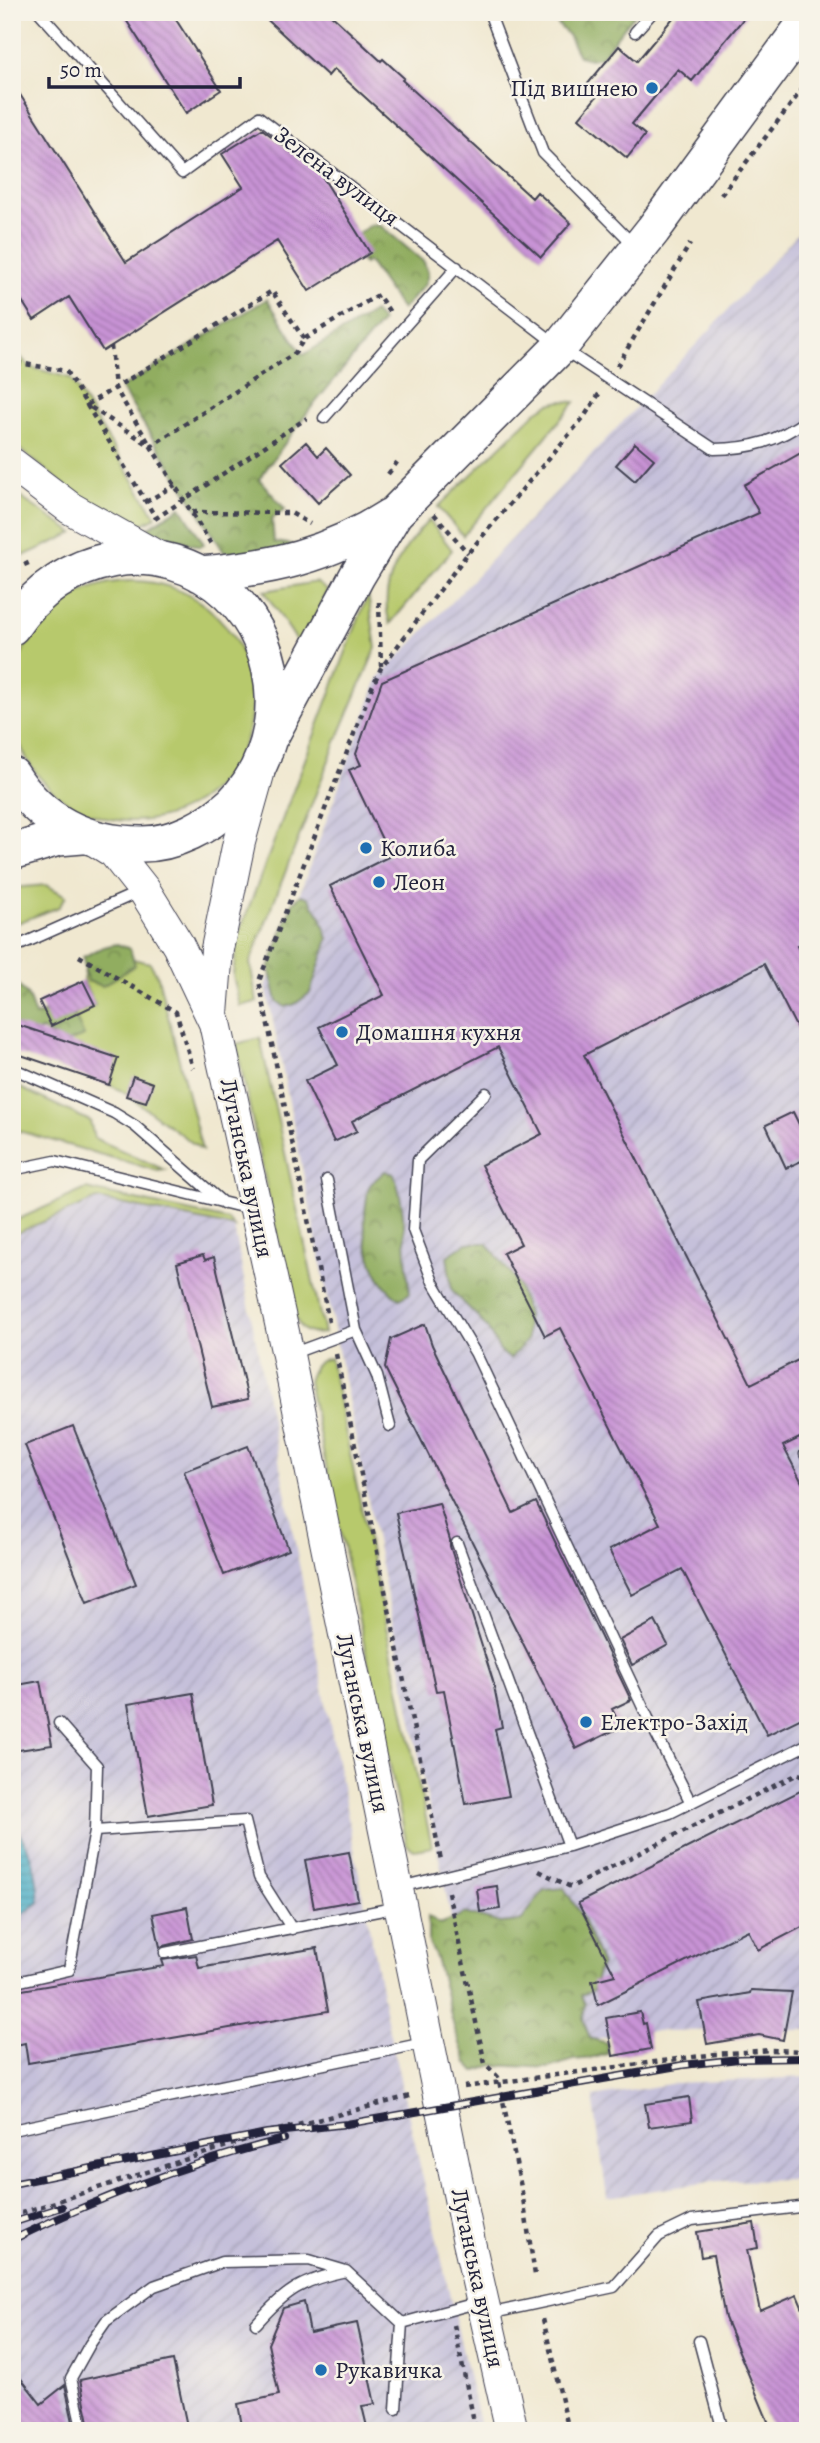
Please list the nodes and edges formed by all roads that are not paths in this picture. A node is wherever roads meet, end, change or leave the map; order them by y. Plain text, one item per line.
1 (39, 12) edge
2 (489, 12) edge
3 (653, 12) edge
4 (808, 19) edge
5 (635, 32) dead end
6 (638, 249) junction
7 (457, 267) junction
8 (560, 347) junction
9 (324, 418) road end
10 (808, 419) edge
11 (12, 464) edge
12 (410, 517) junction
13 (159, 558) junction
14 (208, 564) junction
15 (12, 627) edge
16 (272, 734) junction
17 (260, 768) junction
18 (12, 775) edge
19 (88, 837) junction
20 (12, 852) edge
21 (144, 890) junction
22 (12, 947) edge
23 (212, 1016) junction
24 (12, 1068) edge
25 (486, 1093) dead end
26 (12, 1170) edge
27 (327, 1180) dead end
28 (222, 1203) junction
29 (257, 1211) junction
30 (356, 1330) junction
31 (288, 1355) junction
32 (390, 1426) dead end
33 (808, 1449) edge
34 (808, 1460) edge
35 (457, 1543) dead end
36 (60, 1723) dead end
37 (808, 1744) edge
38 (691, 1803) junction
39 (95, 1831) junction
40 (569, 1846) junction
41 (399, 1897) junction
42 (292, 1929) junction
43 (165, 1954) dead end
44 (12, 1983) edge
45 (429, 2041) junction
46 (12, 2130) edge
47 (808, 2206) edge
48 (346, 2271) junction
49 (484, 2308) junction
50 (402, 2323) junction
51 (256, 2324) dead end
52 (699, 2341) dead end
53 (396, 2409) dead end
54 (83, 2431) edge
55 (512, 2431) edge
56 (723, 2431) edge

1 - 7 lane, Зелена вулиця
2 - 6 lane
3 - 5 lane
4 - 6 main road
6 - 8 main road
7 - 8 lane, Зелена вулиця
7 - 9 lane
8 - 10 lane, Зелена вулиця
8 - 12 main road
11 - 13 main road
12 - 14 main road
12 - 16 main road
13 - 14 main road
13 - 15 main road
14 - 16 main road
16 - 17 main road
17 - 19 main road
17 - 23 main road, Луганська вулиця
18 - 19 main road
19 - 20 main road
19 - 21 main road, Луганська вулиця
21 - 22 lane
21 - 23 main road, Луганська вулиця
23 - 29 main road, Луганська вулиця
24 - 28 lane
25 - 38 lane
26 - 28 lane
27 - 30 lane
28 - 29 lane
29 - 31 main road, Луганська вулиця
30 - 31 lane
30 - 32 lane
31 - 41 main road, Луганська вулиця
33 - 34 lane
35 - 40 lane
36 - 39 lane
37 - 38 lane
38 - 40 lane
39 - 42 lane
39 - 44 lane
40 - 41 lane
41 - 42 lane
41 - 45 main road, Луганська вулиця
42 - 43 lane
45 - 46 lane
45 - 49 main road, Луганська вулиця
47 - 49 lane
48 - 50 lane
48 - 51 lane
48 - 54 lane
49 - 50 lane
49 - 55 main road, Луганська вулиця
50 - 53 lane
52 - 56 lane

